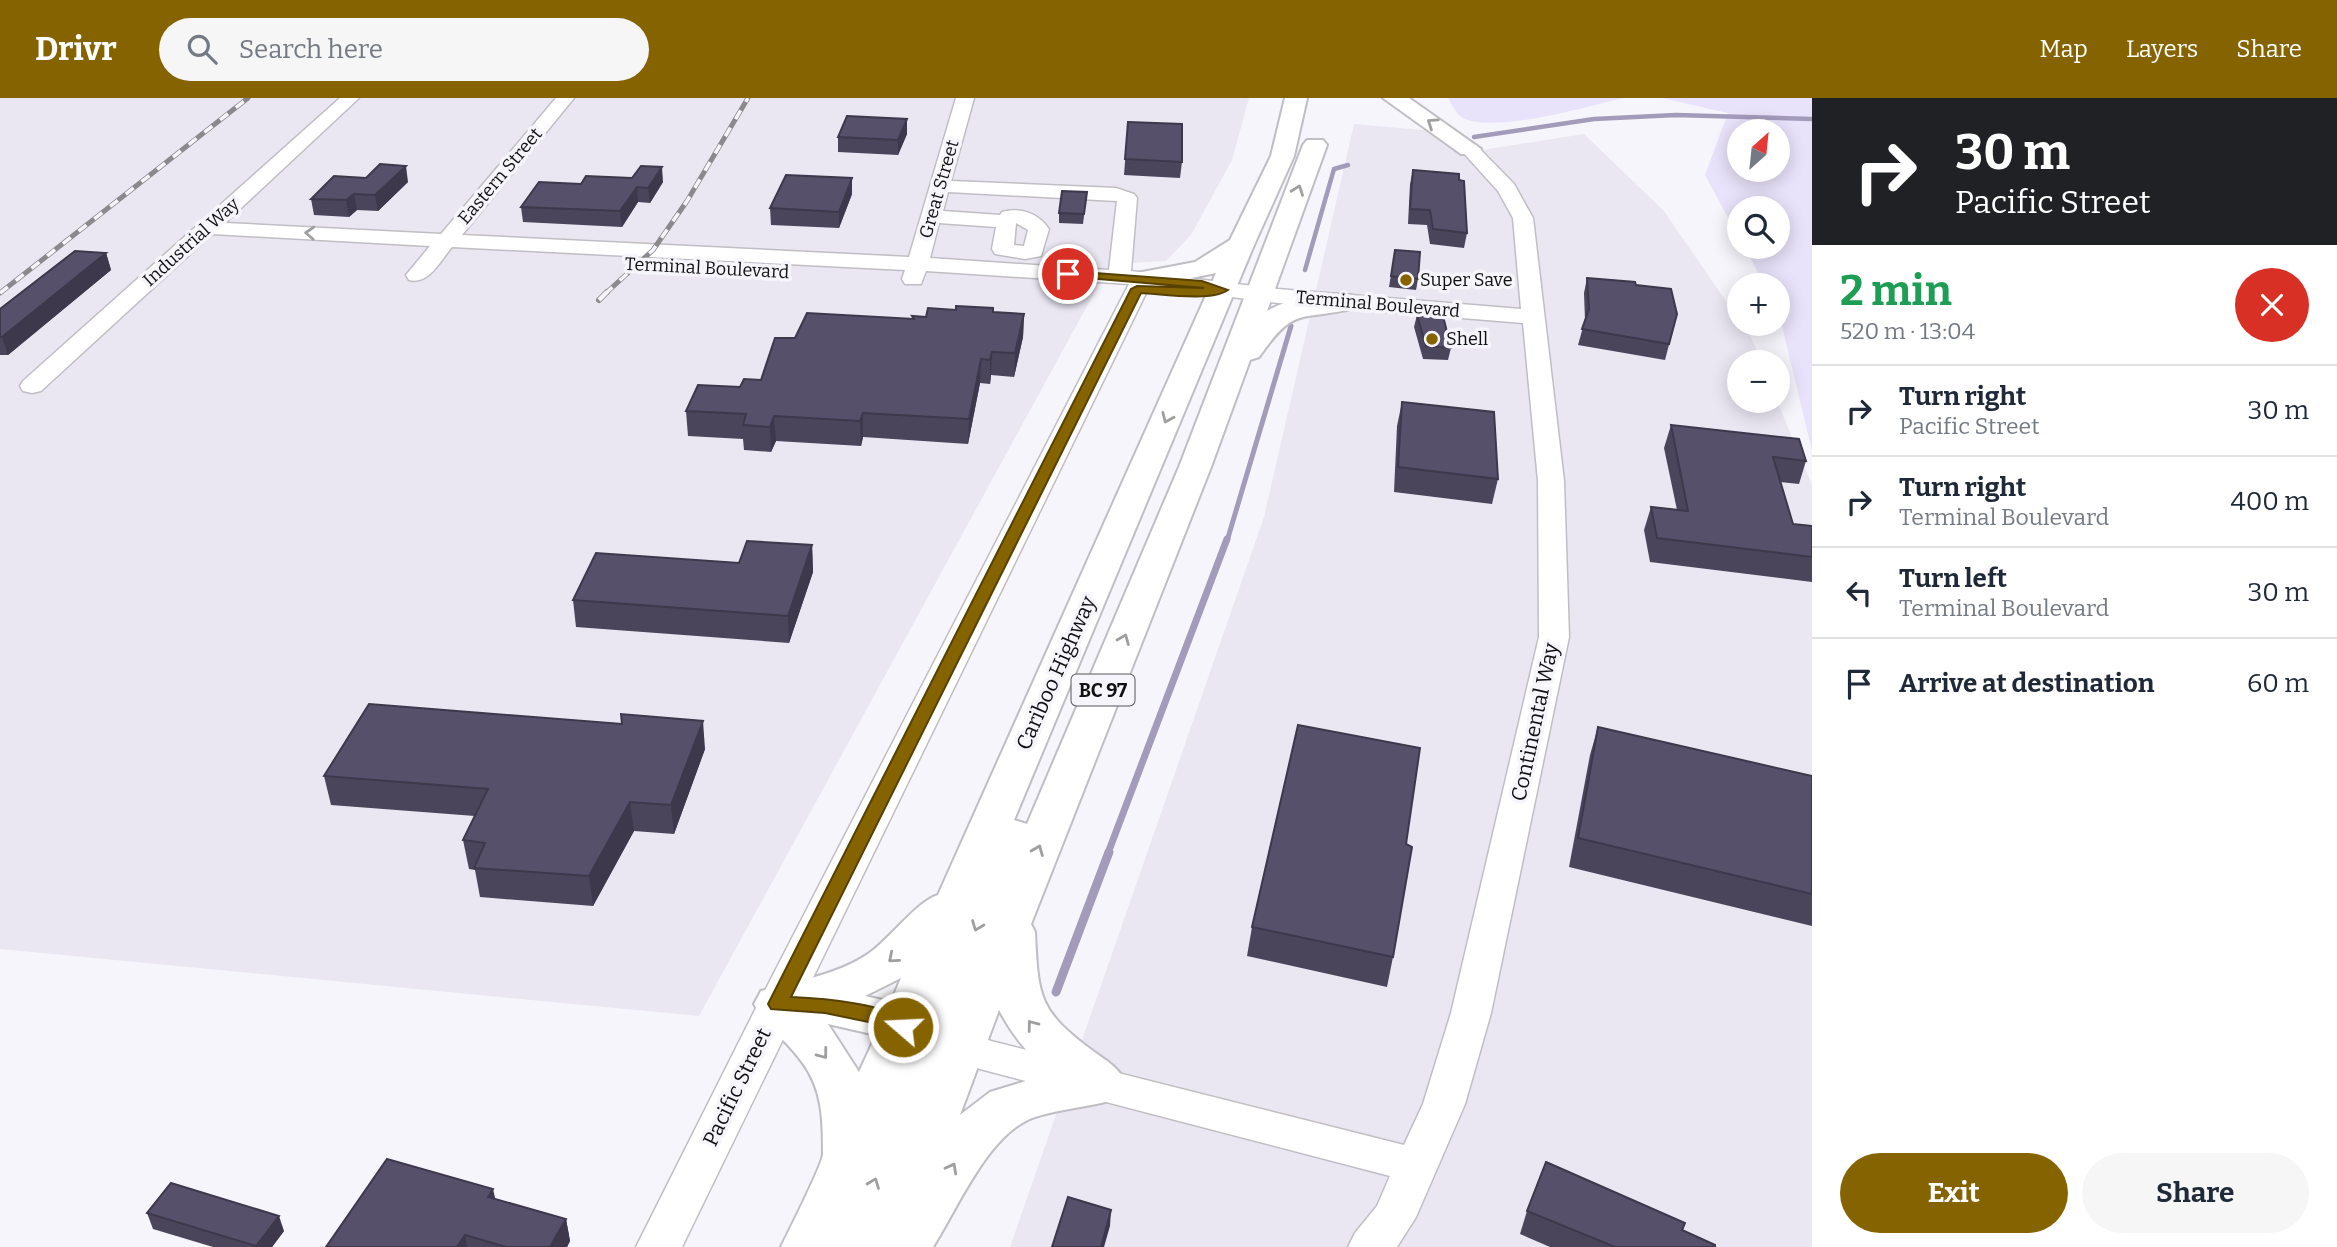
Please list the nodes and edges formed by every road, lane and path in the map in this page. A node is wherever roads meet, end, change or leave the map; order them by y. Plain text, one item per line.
1 (350, 98) edge
2 (565, 98) edge
3 (965, 98) edge
4 (1296, 98) edge
5 (1394, 98) edge
6 (1320, 121) dead end
7 (1469, 149) joint
8 (1282, 164) junction
9 (939, 186) junction
10 (976, 188) junction
11 (930, 216) junction
12 (199, 236) junction
13 (1241, 245) junction
14 (440, 247) junction
15 (1275, 254) junction
16 (915, 271) junction
17 (417, 275) dead end
18 (1138, 284) junction
19 (1222, 290) junction
20 (1261, 294) junction
21 (1345, 302) junction
22 (1533, 317) junction
23 (1205, 333) junction
24 (32, 386) dead end
25 (1225, 388) junction
26 (1195, 467) junction
27 (1033, 725) junction
28 (960, 894) junction
29 (1012, 913) junction
30 (778, 1004) junction
31 (903, 1027) junction
32 (962, 1045) junction
33 (1102, 1084) junction
34 (847, 1157) junction
35 (1418, 1166) junction
36 (659, 1247) edge
37 (809, 1247) edge
38 (849, 1247) edge
39 (883, 1247) edge
40 (903, 1247) edge
41 (1371, 1247) edge

1 - 12 street, Industrial Way
2 - 14 street, Eastern Street
3 - 9 street, Great Street
4 - 8 highway, Cariboo Highway / BC 97
7 -> 5 highway
15 -> 6 highway, BC 97
7 - 22 street, Continental Way
8 - 13 highway, Cariboo Highway / BC 97
8 - 20 highway
9 - 10 street
9 - 11 street, Great Street
10 - 11 street
10 - 18 street
11 - 16 street, Great Street
12 - 14 street, Terminal Boulevard
12 - 24 street, Industrial Way
13 - 18 highway
13 - 19 highway, Cariboo Highway / BC 97
14 - 16 street, Terminal Boulevard
14 - 17 street, Eastern Street
15 - 20 highway, BC 97
15 - 21 highway
16 - 18 street, Terminal Boulevard
18 - 19 street, Terminal Boulevard
18 - 23 highway
18 - 30 street, Pacific Street
19 - 20 street, Terminal Boulevard
19 - 23 highway, Cariboo Highway / BC 97
19 - 26 highway
20 - 21 street, Terminal Boulevard
20 - 25 highway, BC 97
21 - 22 street, Terminal Boulevard
21 - 25 highway
22 - 35 street, Continental Way
23 -> 27 highway, Cariboo Highway / BC 97
25 - 26 highway, BC 97
29 -> 26 highway, BC 97
27 - 28 highway, Cariboo Highway / BC 97
27 -> 32 highway
28 -> 30 highway
28 - 31 highway, Cariboo Highway / BC 97
29 - 32 highway, BC 97
33 -> 29 highway
30 - 31 highway
30 -> 34 highway
30 - 36 street, Pacific Street
31 - 34 highway, Cariboo Highway / BC 97
38 -> 31 highway
32 - 33 street
32 - 39 highway, BC 97
33 - 35 street
40 -> 33 highway
34 - 37 highway, Cariboo Highway / BC 97
35 - 41 street, Continental Way

